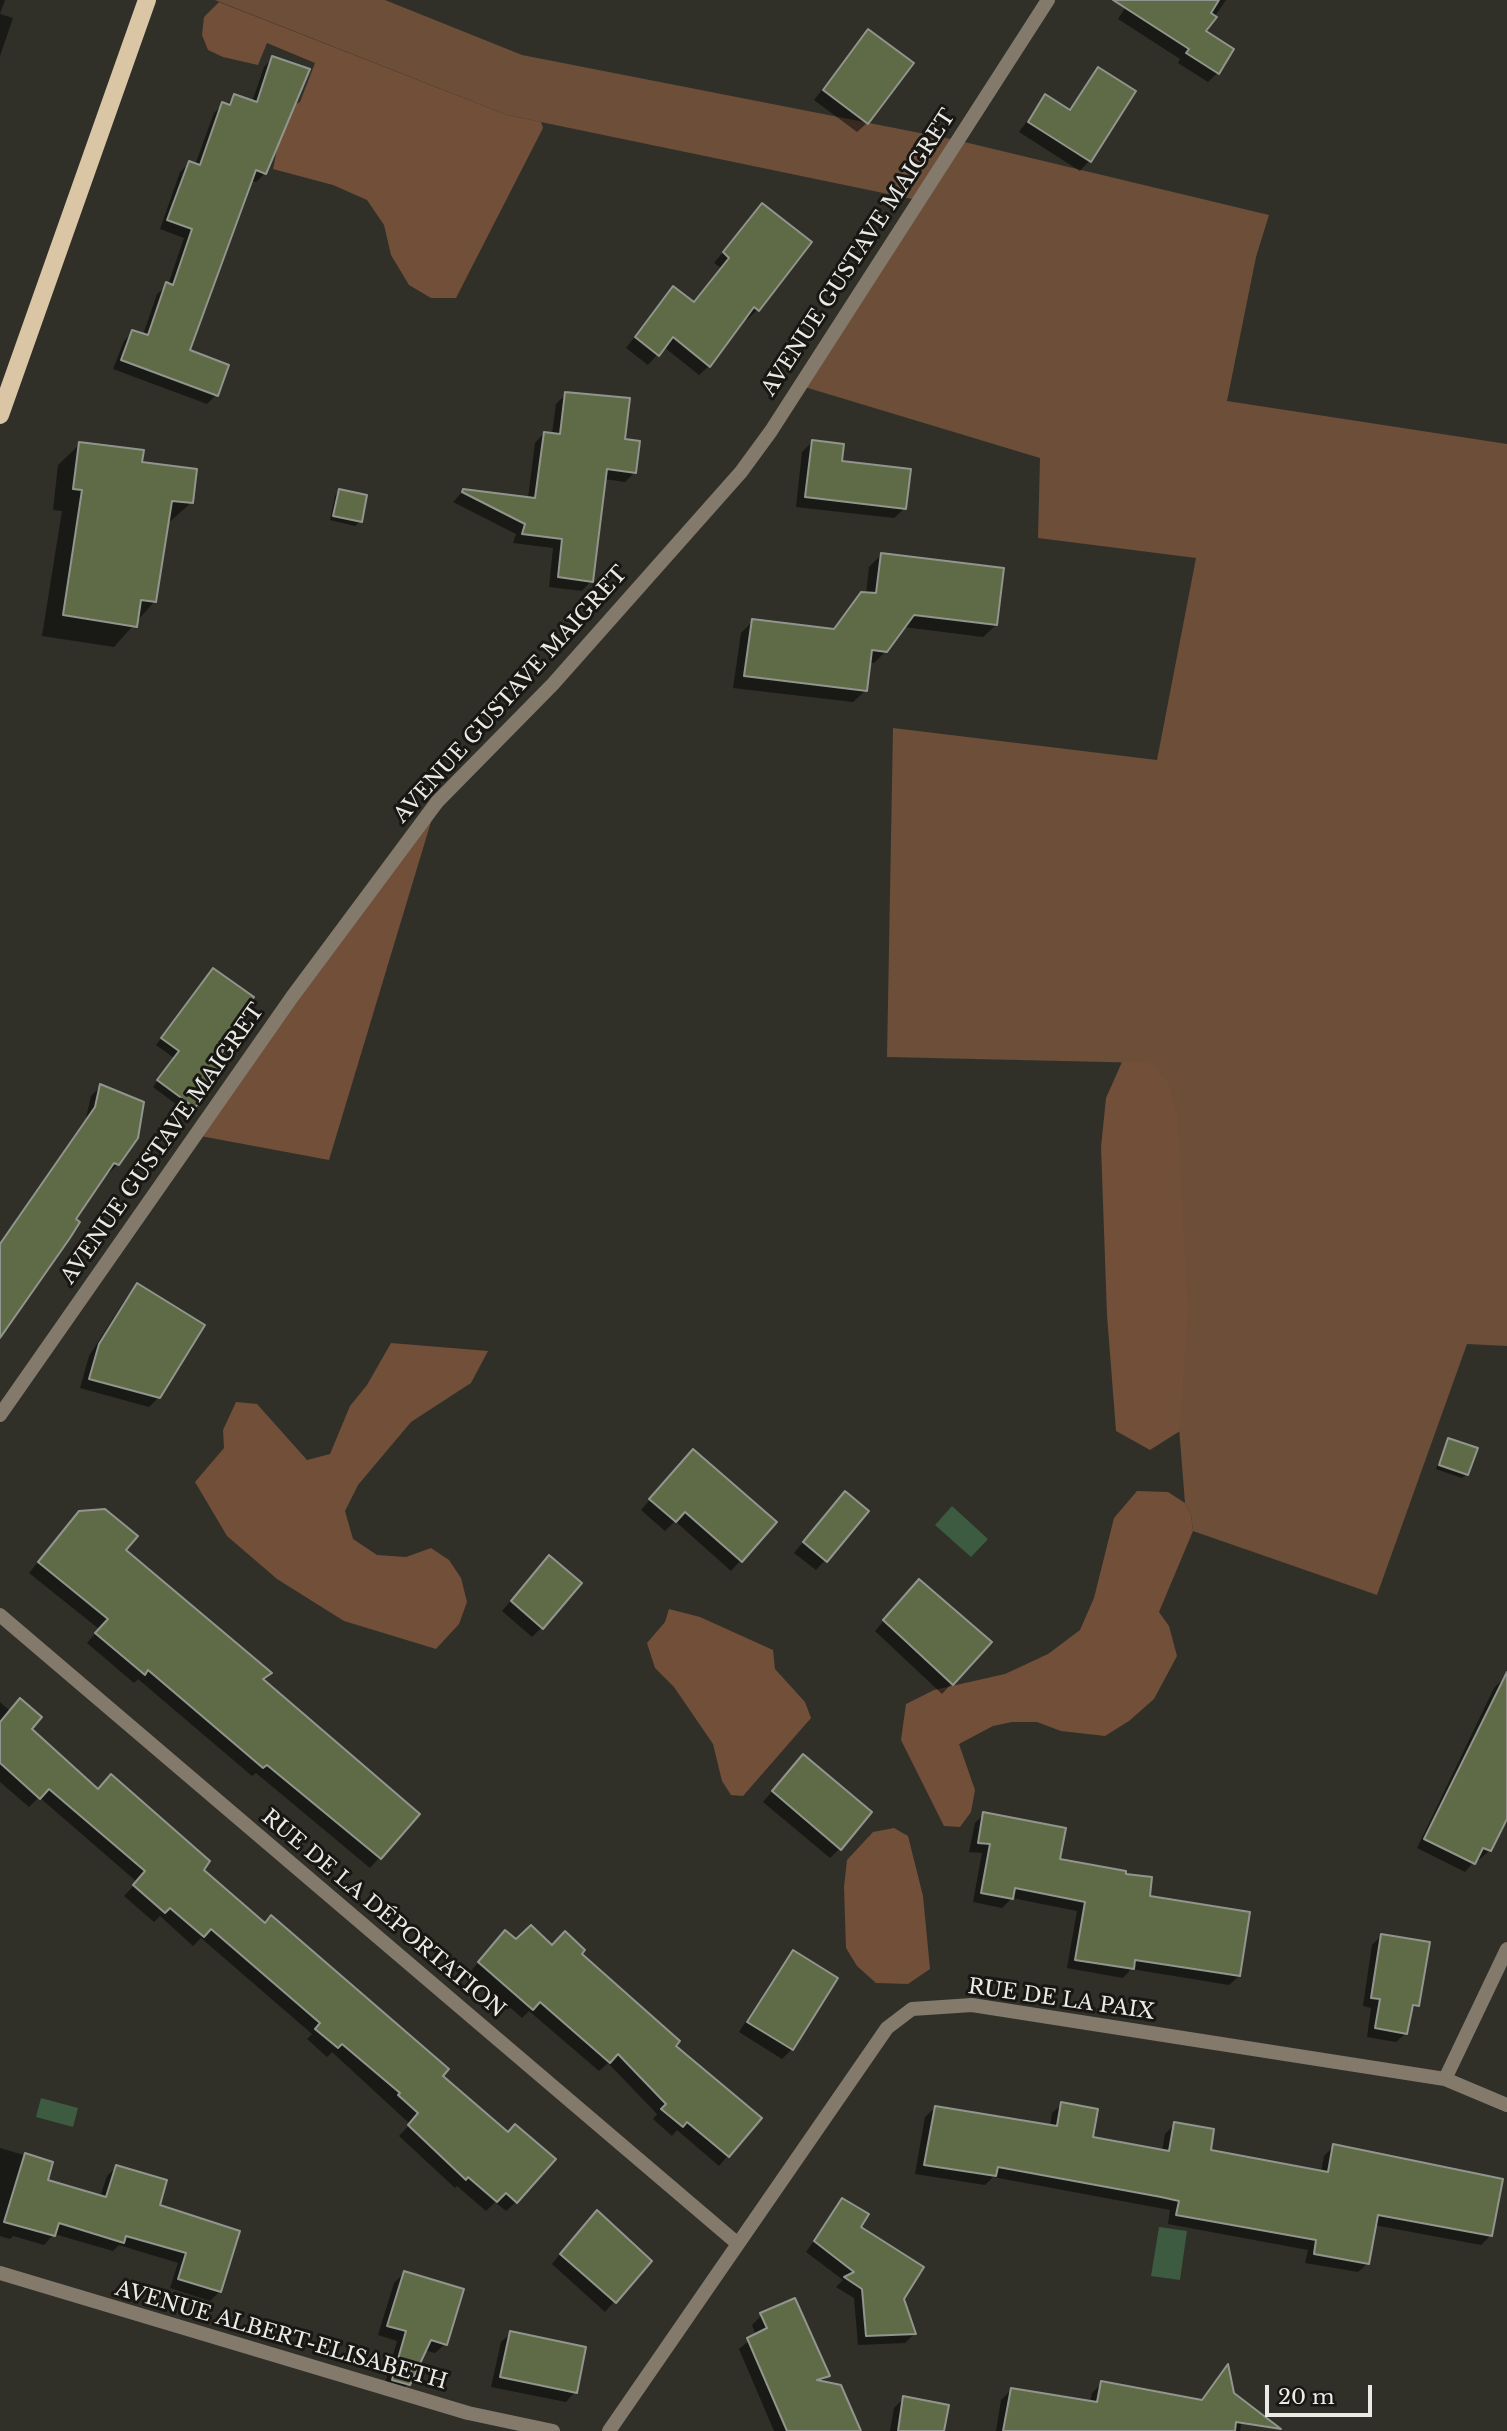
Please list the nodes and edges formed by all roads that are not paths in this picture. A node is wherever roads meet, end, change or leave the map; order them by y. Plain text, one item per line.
1 (147, 0) edge
2 (1048, 0) edge
3 (0, 415) edge
4 (0, 1415) edge
5 (0, 1615) edge
6 (1507, 1950) edge
7 (1445, 2079) junction
8 (1507, 2105) edge
9 (738, 2244) junction
10 (0, 2273) edge
11 (553, 2431) edge
12 (609, 2431) edge

1 - 3 main road
2 - 4 street, AVENUE GUSTAVE MAIGRET
5 - 9 street, RUE DE LA DÉPORTATION
6 - 7 street
7 - 8 street, RUE DE LA PAIX
7 - 9 street, RUE DE LA PAIX
9 - 12 street, RUE DE LA PAIX
10 - 11 street, AVENUE ALBERT-ELISABETH

